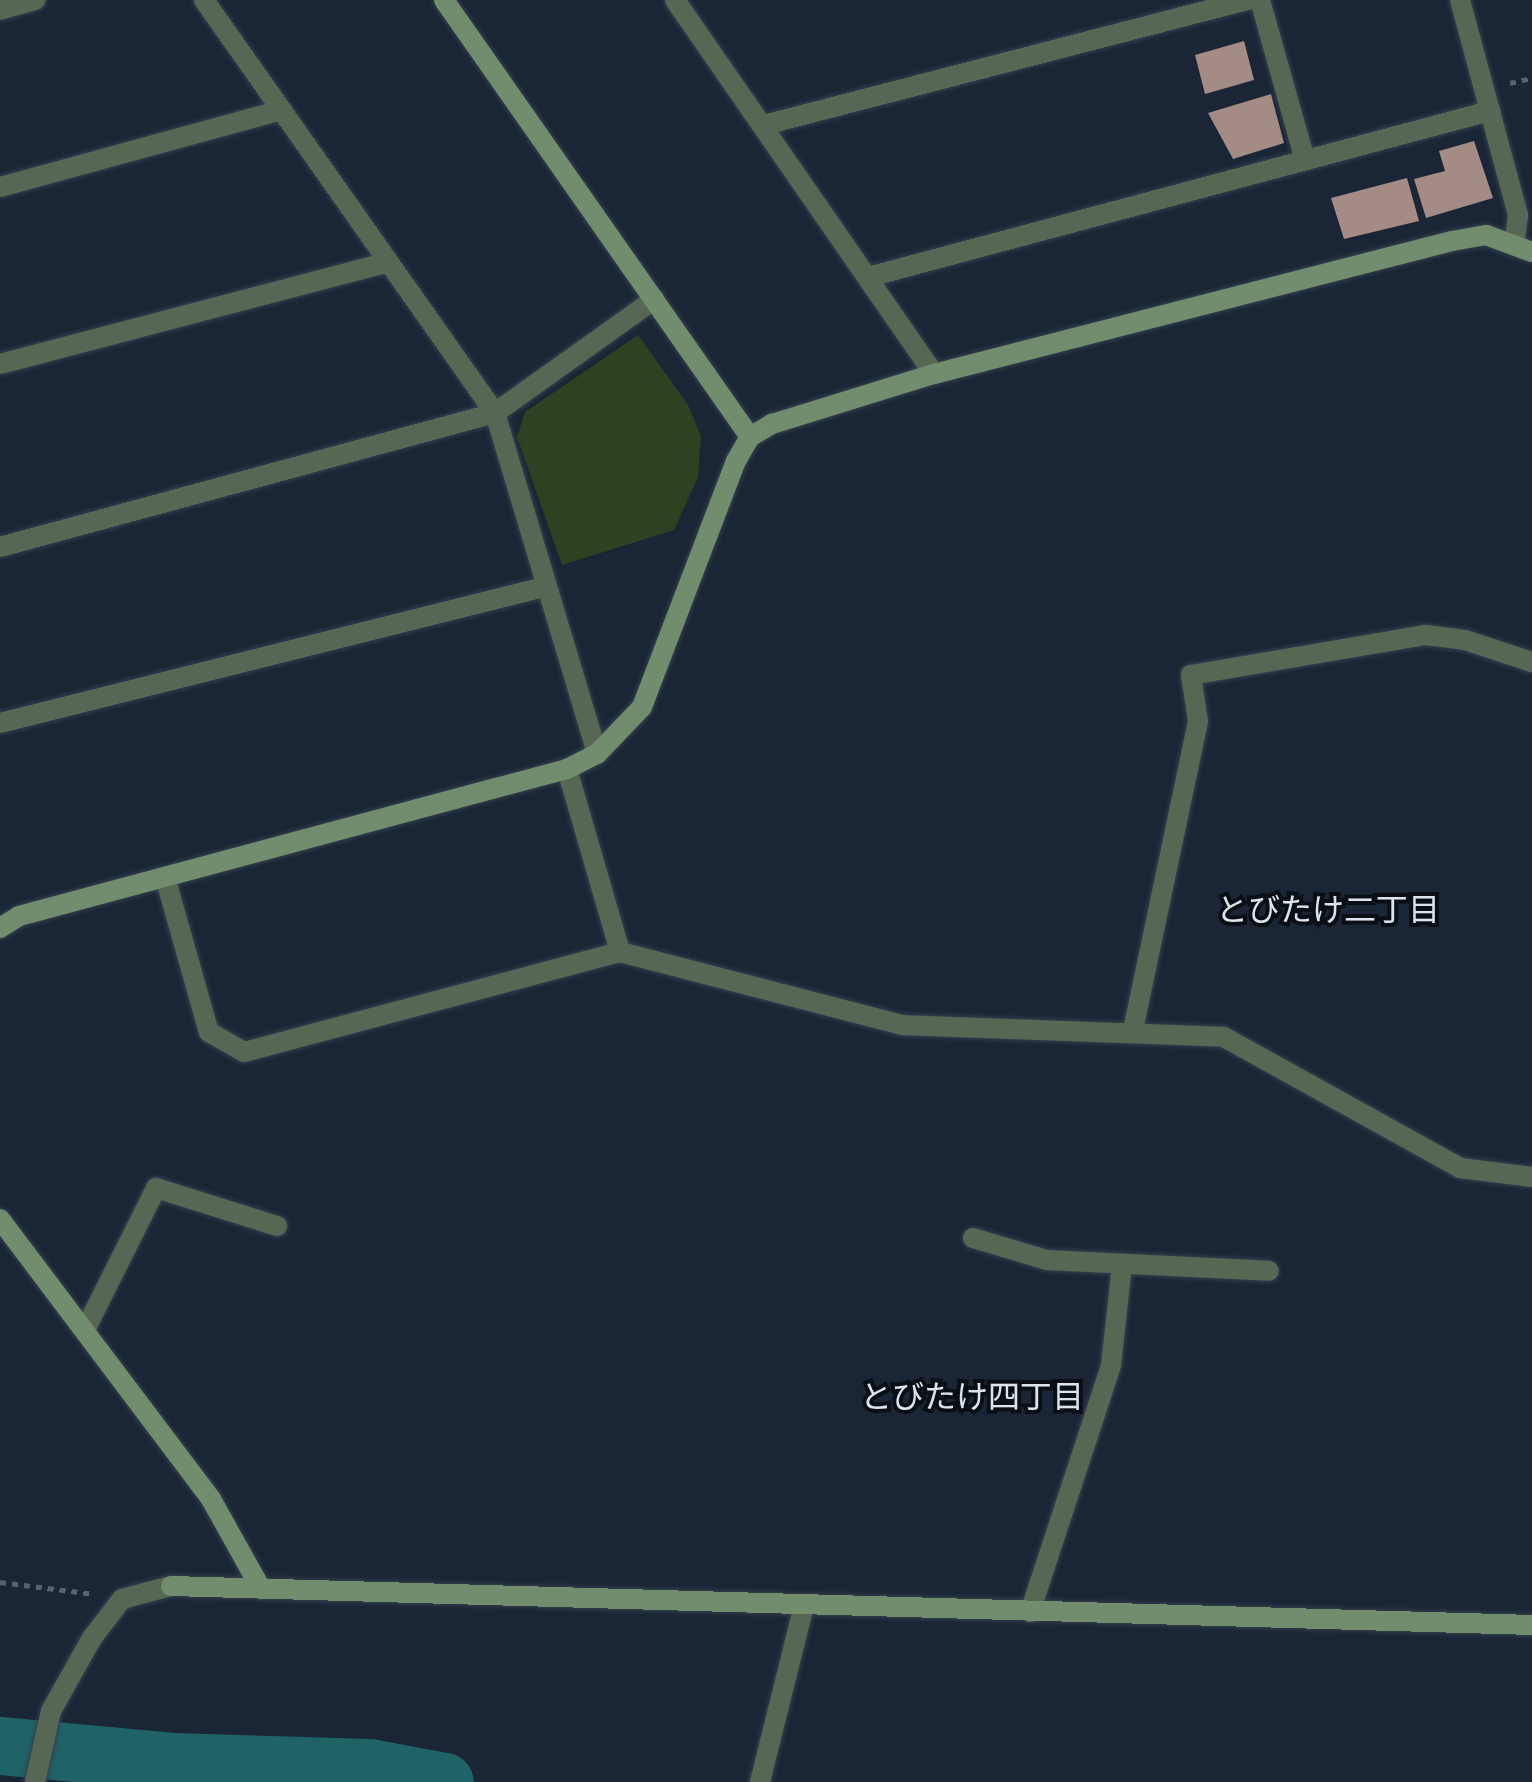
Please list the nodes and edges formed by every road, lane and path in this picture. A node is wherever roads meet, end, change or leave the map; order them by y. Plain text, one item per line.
1 (36, 0) edge
2 (204, 0) edge
3 (444, 0) edge
4 (675, 0) edge
5 (1247, 0) edge
6 (1260, 0) edge
7 (1460, 0) edge
8 (0, 10) edge
9 (282, 110) junction
10 (1490, 111) junction
11 (764, 125) junction
12 (1304, 157) junction
13 (0, 187) edge
14 (1515, 240) junction
15 (1532, 252) edge
16 (388, 262) junction
17 (872, 276) junction
18 (655, 299) junction
19 (0, 364) edge
20 (934, 374) junction
21 (495, 413) junction
22 (750, 437) junction
23 (0, 547) edge
24 (544, 587) junction
25 (1532, 662) edge
26 (0, 723) edge
27 (597, 754) junction
28 (567, 769) junction
29 (165, 877) junction
30 (0, 928) edge
31 (620, 952) junction
32 (1133, 1030) junction
33 (1532, 1177) edge
34 (0, 1219) edge
35 (277, 1226) dead end
36 (973, 1238) dead end
37 (1122, 1265) junction
38 (1269, 1271) dead end
39 (85, 1330) junction
40 (0, 1582) edge
41 (261, 1589) junction
42 (122, 1599) junction
43 (804, 1606) junction
44 (1030, 1612) junction
45 (1532, 1625) edge
46 (35, 1782) edge
47 (760, 1782) edge

1 - 8 street
2 - 9 street
3 - 18 street
4 - 11 street
5 - 11 street
6 - 12 street
7 - 10 street
9 - 13 street
9 - 16 street
10 - 12 street
10 - 14 street
11 - 17 street
12 - 17 street
14 - 15 street
14 - 20 street
16 - 19 street
16 - 21 street
17 - 20 street
18 - 21 street
18 - 22 street
20 - 22 street
21 - 23 street
21 - 24 street
22 - 27 street
24 - 26 street
24 - 27 street
25 - 32 street
27 - 28 street
28 - 29 street
28 - 31 street
29 - 30 street
29 - 31 street
31 - 32 street
32 - 33 street
34 - 39 street
35 - 39 street
36 - 37 street
37 - 38 street
37 - 44 street
39 - 41 street
40 - 42 path
41 - 42 street
41 - 43 street
42 - 46 street
43 - 44 street
43 - 47 street
44 - 45 street

